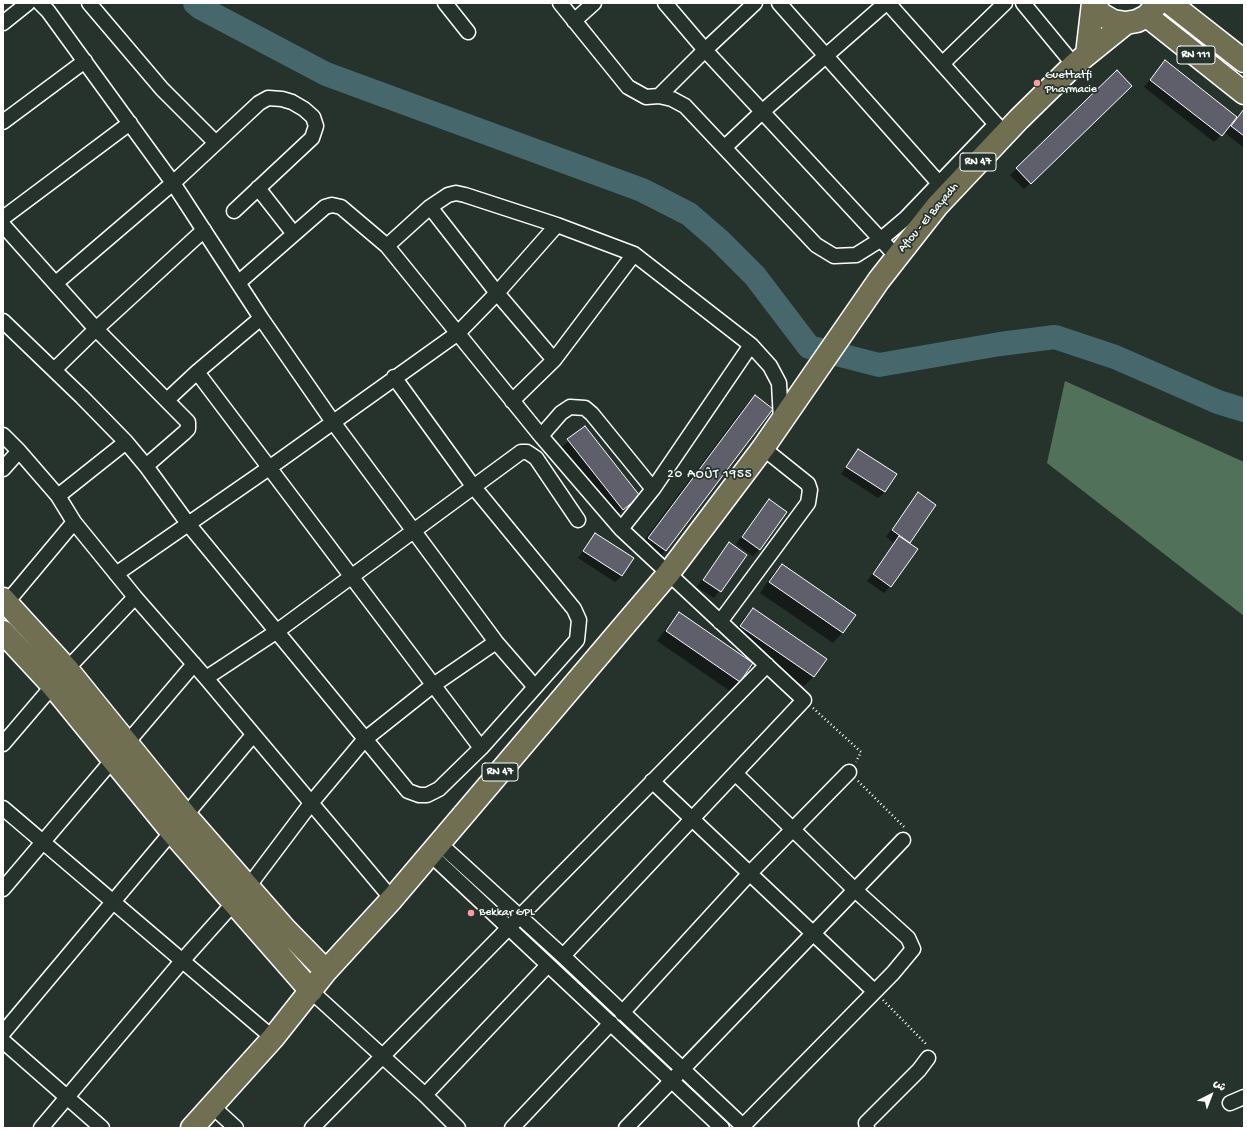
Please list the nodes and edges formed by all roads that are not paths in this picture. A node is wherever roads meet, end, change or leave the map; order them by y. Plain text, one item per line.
1 (28, 3) edge
2 (40, 3) edge
3 (89, 3) edge
4 (445, 3) edge
5 (560, 3) edge
6 (594, 3) edge
7 (665, 3) edge
8 (756, 3) edge
9 (779, 3) edge
10 (887, 3) edge
11 (1005, 3) edge
12 (1023, 3) edge
13 (1093, 3) edge
14 (1170, 3) edge
15 (1153, 10) edge
16 (574, 21) junction
17 (3, 23) edge
18 (1126, 23) junction
19 (468, 32) dead end
20 (704, 50) junction
21 (826, 56) junction
22 (85, 60) junction
23 (1080, 60) junction
24 (1244, 61) edge
25 (942, 64) junction
26 (1244, 93) edge
27 (659, 96) junction
28 (763, 111) junction
29 (3, 122) edge
30 (130, 124) junction
31 (1000, 129) junction
32 (216, 143) junction
33 (725, 147) junction
34 (173, 183) junction
35 (258, 188) junction
36 (944, 189) junction
37 (430, 207) junction
38 (234, 211) dead end
39 (3, 218) edge
40 (3, 225) edge
41 (557, 225) junction
42 (204, 230) junction
43 (294, 234) junction
44 (880, 240) junction
45 (387, 246) junction
46 (634, 254) junction
47 (897, 257) junction
48 (56, 283) junction
49 (238, 283) junction
50 (497, 293) junction
51 (261, 318) junction
52 (3, 321) edge
53 (96, 329) junction
54 (458, 333) junction
55 (751, 345) junction
56 (554, 360) junction
57 (54, 370) junction
58 (197, 372) junction
59 (394, 377) junction
60 (167, 400) junction
61 (512, 401) junction
62 (333, 422) junction
63 (781, 423) junction
64 (3, 435) edge
65 (541, 436) junction
66 (126, 442) junction
67 (763, 448) junction
68 (19, 451) junction
69 (146, 466) junction
70 (270, 468) junction
71 (3, 469) edge
72 (473, 486) junction
73 (653, 489) junction
74 (58, 496) junction
75 (578, 520) dead end
76 (74, 522) junction
77 (189, 525) junction
78 (621, 529) junction
79 (414, 532) junction
80 (116, 574) junction
81 (668, 574) junction
82 (353, 576) junction
83 (134, 597) junction
84 (4, 603) edge
85 (720, 622) junction
86 (3, 632) edge
87 (276, 632) junction
88 (496, 642) junction
89 (194, 664) junction
90 (767, 665) junction
91 (60, 678) junction
92 (206, 678) junction
93 (432, 686) junction
94 (535, 687) junction
95 (253, 735) junction
96 (364, 740) junction
97 (3, 744) edge
98 (481, 748) junction
99 (120, 751) junction
100 (849, 772) road end
101 (736, 774) junction
102 (652, 781) junction
103 (312, 802) junction
104 (3, 808) edge
105 (693, 818) junction
106 (179, 824) junction
107 (793, 829) junction
108 (903, 840) road end
109 (43, 842) junction
110 (434, 848) junction
111 (750, 873) junction
112 (248, 887) junction
113 (3, 890) edge
114 (855, 890) junction
115 (392, 899) junction
116 (113, 902) junction
117 (233, 903) junction
118 (520, 918) junction
119 (508, 928) junction
120 (813, 932) junction
121 (563, 956) junction
122 (182, 960) junction
123 (548, 965) junction
124 (326, 971) junction
125 (311, 991) junction
126 (874, 991) junction
127 (622, 1013) junction
128 (611, 1023) junction
129 (3, 1033) edge
130 (273, 1038) junction
131 (3, 1041) edge
132 (382, 1057) junction
133 (928, 1058) road end
134 (681, 1069) junction
135 (671, 1081) junction
136 (424, 1095) junction
137 (1244, 1096) edge
138 (66, 1098) junction
139 (1230, 1103) dead end
140 (212, 1106) junction
141 (868, 1126) edge
142 (743, 1127) edge
143 (41, 1128) edge
144 (102, 1128) edge
145 (192, 1128) edge
146 (236, 1128) edge
147 (312, 1128) edge
148 (458, 1128) edge
149 (512, 1128) edge
150 (626, 1128) edge
151 (722, 1128) edge

1 - 17 street
2 - 22 street
3 - 32 street
4 - 19 street
5 - 16 street
6 - 16 street
7 - 20 street
8 - 20 street
9 - 21 street
10 - 21 street
10 - 25 street
11 - 25 street
12 - 23 street
13 - 18 main road
13 - 23 main road
14 - 24 main road, RN 111
15 - 18 main road
15 - 26 main road, RN 111
16 - 27 street
18 - 23 main road, Aflou - El Bayadh / RN 47
20 - 27 street
20 - 28 street
21 - 28 street
21 - 36 street
22 - 29 street
22 - 30 street
23 - 31 main road, Aflou - El Bayadh / RN 47
25 - 31 street
27 - 33 street
28 - 33 street
28 - 44 street
30 - 34 street
30 - 39 street
31 - 36 main road, Aflou - El Bayadh / RN 47
32 - 34 street
32 - 35 street
33 - 44 street
34 - 42 street
34 - 48 street
35 - 38 street
35 - 43 street
36 - 44 street
36 - 47 main road, Aflou - El Bayadh / RN 47
37 - 41 street
37 - 45 street
37 - 50 street
40 - 48 street
41 - 46 street
41 - 50 street
42 - 49 street
42 - 53 street
43 - 45 street
43 - 49 street
44 - 47 street
45 - 54 street
46 - 55 street
46 - 56 street
47 - 63 main road, Aflou - El Bayadh / RN 47
48 - 53 street
49 - 51 street
50 - 54 street
50 - 56 street
51 - 58 street
51 - 62 street
52 - 57 street
53 - 57 street
53 - 60 street
54 - 59 street
54 - 61 street
55 - 63 street
55 - 73 street
56 - 61 street
57 - 66 street
58 - 60 street
58 - 70 street
59 - 62 street
59 - 72 street
60 - 69 street
61 - 65 street
62 - 70 street
62 - 79 street
63 - 67 main road, RN 47
64 - 68 street
65 - 73 street
65 - 78 street
66 - 69 street
66 - 74 street
67 - 81 main road, RN 47
67 - 85 street
68 - 71 street
68 - 74 street
69 - 77 street
70 - 77 street
70 - 82 street
72 - 75 street
72 - 79 street
72 - 94 street
73 - 78 street
74 - 76 street
76 - 80 street
76 - 84 street
77 - 80 street
77 - 87 street
78 - 81 street
79 - 82 street
79 - 88 street
80 - 83 street
81 - 85 street
81 - 110 main road, RN 47
82 - 87 street
82 - 93 street
83 - 89 street
83 - 91 street
84 - 91 main road
85 - 90 street
86 - 91 main road
87 - 92 street
87 - 96 street
88 - 93 street
88 - 94 street
89 - 92 street
89 - 99 street
90 - 101 street
90 - 102 street
91 - 97 street
91 - 99 main road
92 - 95 street
93 - 96 street
93 - 98 street
94 - 98 street
95 - 103 street
95 - 106 street
96 - 98 street
96 - 103 street
99 - 106 main road
99 - 109 street
100 - 107 street
101 - 105 street
101 - 107 street
102 - 105 street
102 - 118 street
103 - 112 street
103 - 115 street
104 - 109 street
105 - 111 street
105 - 121 street
106 - 112 main road
106 - 116 street
106 - 117 main road
107 - 111 street
107 - 114 street
108 - 114 street
109 - 113 street
109 - 116 street
110 - 115 main road, RN 47
110 - 118 street
110 - 119 street
111 - 120 street
111 - 127 street
112 - 117 street
112 - 124 main road
114 - 120 street
114 - 126 street
115 - 124 main road, RN 47
116 - 122 street
116 - 129 street
117 - 122 street
117 - 125 main road
118 - 119 street
118 - 121 street
119 - 123 street
119 - 132 street
120 - 126 street
120 - 134 street
121 - 127 street
122 - 130 street
122 - 138 street
123 - 128 street
123 - 136 street
124 - 125 main road, RN 47
125 - 130 main road, RN 47
125 - 132 street
126 - 142 street
127 - 134 street
128 - 135 street
128 - 149 street
130 - 140 main road, RN 47
131 - 138 street
132 - 136 street
132 - 147 street
133 - 141 street
134 - 135 street
134 - 142 street
135 - 150 street
135 - 151 street
136 - 148 street
137 - 139 street
138 - 143 street
138 - 144 street
140 - 145 main road, RN 47
140 - 146 street

